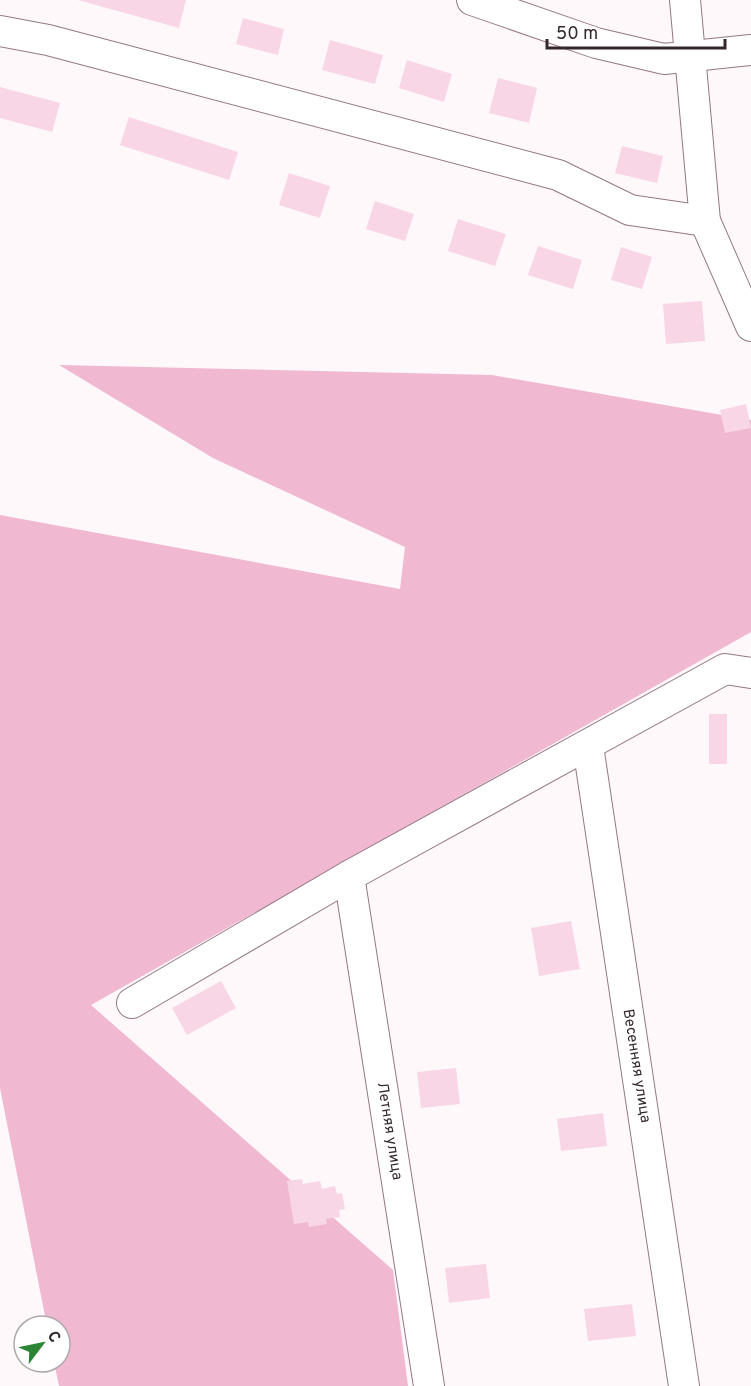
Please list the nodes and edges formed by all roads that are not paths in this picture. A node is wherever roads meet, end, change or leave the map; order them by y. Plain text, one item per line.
1 (472, 0) edge
2 (685, 0) edge
3 (0, 32) edge
4 (751, 50) edge
5 (690, 55) junction
6 (705, 221) junction
7 (751, 326) edge
8 (751, 673) edge
9 (588, 746) junction
10 (349, 876) junction
11 (132, 1003) dead end
12 (429, 1386) edge
13 (684, 1386) edge

1 - 5 street
2 - 5 street
3 - 6 street
4 - 5 street
5 - 6 street
6 - 7 street
8 - 9 street
9 - 10 street
9 - 13 street, Весенняя улица
10 - 11 street
10 - 12 street, Летняя улица

